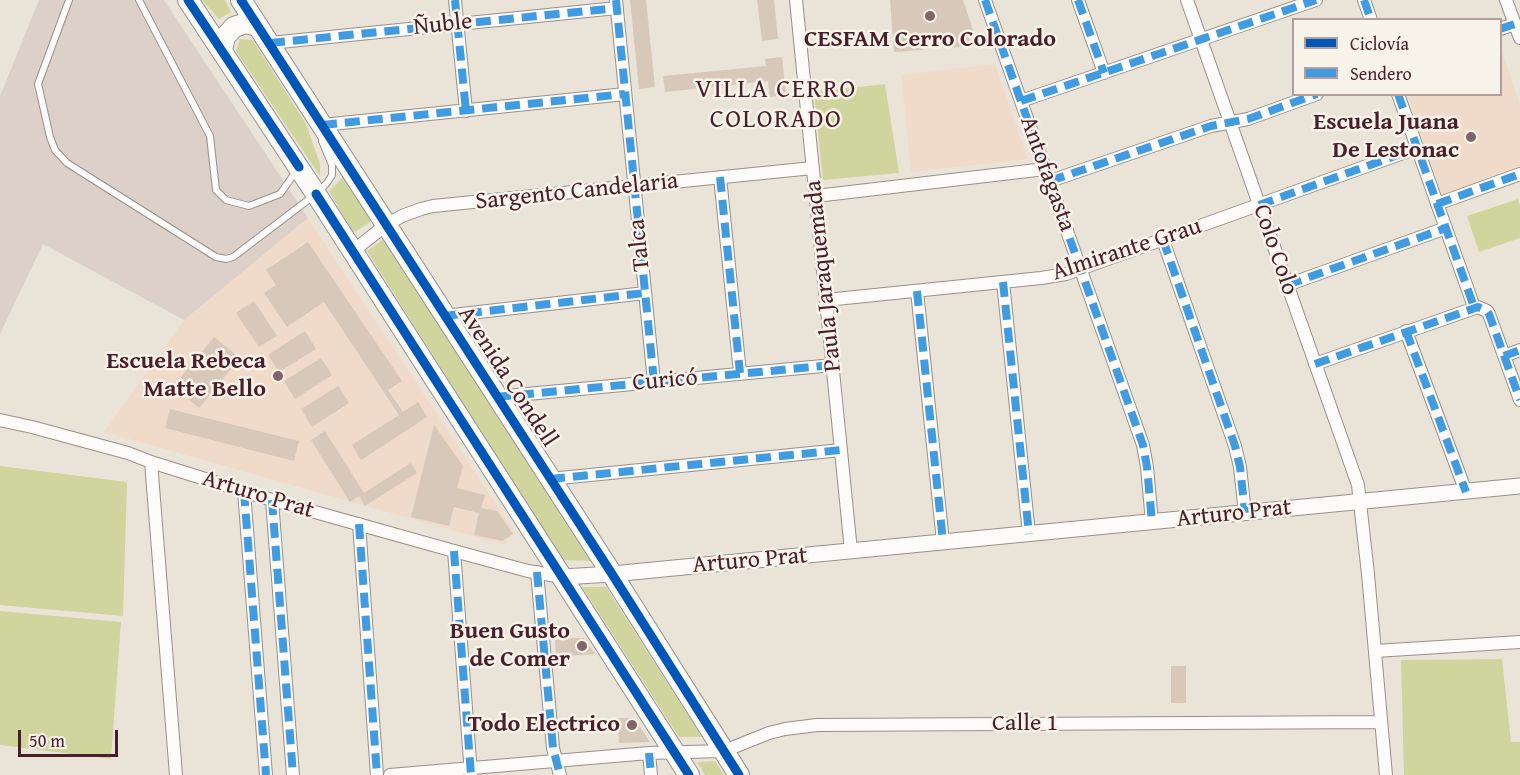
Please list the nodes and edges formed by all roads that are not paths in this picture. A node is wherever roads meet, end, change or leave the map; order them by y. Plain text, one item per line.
1 (69, 0) edge
2 (139, 0) edge
3 (188, 0) edge
4 (242, 0) edge
5 (455, 0) edge
6 (796, 0) edge
7 (985, 0) edge
8 (1078, 0) edge
9 (1186, 0) edge
10 (1316, 0) edge
11 (1364, 0) edge
12 (1506, 0) edge
13 (616, 4) edge
14 (1370, 18) edge
15 (457, 24) junction
16 (1515, 24) junction
17 (258, 26) junction
18 (1502, 28) edge
19 (1520, 38) edge
20 (1200, 39) junction
21 (270, 43) junction
22 (222, 50) junction
23 (1104, 73) junction
24 (625, 94) junction
25 (1311, 96) edge
26 (1399, 96) edge
27 (1021, 101) junction
28 (466, 111) junction
29 (1230, 123) junction
30 (322, 125) junction
31 (1417, 148) junction
32 (299, 167) junction
33 (813, 168) junction
34 (1520, 174) edge
35 (1048, 175) junction
36 (720, 177) junction
37 (634, 186) junction
38 (316, 194) junction
39 (816, 196) junction
40 (1437, 204) junction
41 (1259, 205) junction
42 (386, 225) junction
43 (1446, 228) junction
44 (1163, 240) junction
45 (353, 251) junction
46 (1081, 269) junction
47 (1002, 282) junction
48 (1287, 285) junction
49 (917, 291) junction
50 (645, 293) junction
51 (826, 300) junction
52 (1474, 307) junction
53 (444, 316) junction
54 (1406, 331) junction
55 (1520, 350) edge
56 (1504, 356) junction
57 (1315, 364) junction
58 (833, 365) junction
59 (740, 374) junction
60 (654, 382) junction
61 (496, 397) junction
62 (1520, 400) edge
63 (0, 420) edge
64 (841, 450) junction
65 (151, 462) junction
66 (550, 479) junction
67 (1520, 486) edge
68 (244, 491) junction
69 (1466, 492) junction
70 (272, 500) junction
71 (1360, 502) junction
72 (1245, 513) junction
73 (1152, 522) junction
74 (359, 524) junction
75 (1029, 534) junction
76 (943, 542) junction
77 (454, 551) junction
78 (851, 551) junction
79 (537, 572) junction
80 (612, 574) junction
81 (562, 577) junction
82 (1520, 642) edge
83 (1375, 651) junction
84 (1381, 722) junction
85 (674, 751) junction
86 (723, 751) junction
87 (649, 753) junction
88 (556, 760) junction
89 (471, 772) edge
90 (176, 775) edge
91 (266, 775) edge
92 (293, 775) edge
93 (377, 775) edge
94 (390, 775) edge
95 (560, 775) edge
96 (651, 775) edge
97 (689, 775) edge
98 (739, 775) edge
99 (1386, 775) edge

1 - 38 lane
2 - 32 lane
3 - 22 main road
4 - 17 main road, Avenida Condell
5 - 15 street
6 - 33 street, Paula Jaraquemada
7 - 27 street, Antofagasta
8 - 23 street
9 - 20 street, Colo Colo
10 - 20 street
11 - 14 street
12 - 16 street
13 - 15 street, Ñuble
13 - 24 street, Talca
15 - 21 street, Ñuble
15 - 28 street
16 - 18 street
16 - 19 street
17 - 21 main road, Avenida Condell
17 - 22 main road
20 - 23 street
20 - 29 street, Colo Colo
21 - 30 main road, Avenida Condell
22 - 32 main road
23 - 27 street
24 - 28 street
24 - 37 street, Talca
25 - 29 street
26 - 31 street
27 - 35 street, Antofagasta
28 - 30 street
29 - 35 street
29 - 41 street, Colo Colo
30 - 38 lane
30 - 42 main road, Avenida Condell
31 - 40 street
31 - 41 street, Almirante Grau
32 - 38 main road
33 - 36 street, Sargento Candelaria
33 - 39 street, Paula Jaraquemada
34 - 40 street
35 - 39 street
35 - 46 street, Antofagasta
36 - 37 street, Sargento Candelaria
36 - 59 street
37 - 42 street, Sargento Candelaria
37 - 50 street, Talca
38 - 45 main road
39 - 51 street, Paula Jaraquemada
40 - 43 street
41 - 44 street, Almirante Grau
41 - 48 street, Colo Colo
42 - 45 street, Sargento Candelaria
42 - 53 main road, Avenida Condell
43 - 48 street
43 - 52 street
44 - 46 street, Almirante Grau
44 - 72 street
45 - 81 main road
46 - 47 street, Almirante Grau
46 - 73 street, Antofagasta
47 - 49 street, Almirante Grau
47 - 75 street
48 - 57 street, Colo Colo
49 - 51 street, Almirante Grau
49 - 76 street
50 - 53 street
50 - 60 street, Talca
51 - 58 street, Paula Jaraquemada
52 - 54 street
52 - 56 street
53 - 61 main road, Avenida Condell
54 - 57 street
54 - 69 street
55 - 56 street
56 - 62 street
57 - 71 street, Colo Colo
58 - 59 street, Curicó
58 - 64 street, Paula Jaraquemada
59 - 60 street, Curicó
60 - 61 street, Curicó
61 - 66 main road, Avenida Condell
63 - 65 street, Arturo Prat
64 - 66 street
64 - 78 street, Paula Jaraquemada
65 - 68 street, Arturo Prat
65 - 90 street
66 - 80 main road, Avenida Condell
67 - 69 street, Arturo Prat
68 - 70 street, Arturo Prat
68 - 91 street
69 - 71 street, Arturo Prat
70 - 74 street, Arturo Prat
70 - 92 street
71 - 72 street, Arturo Prat
71 - 83 street, Colo Colo
72 - 73 street, Arturo Prat
73 - 75 street, Arturo Prat
74 - 77 street, Arturo Prat
74 - 93 street
75 - 76 street, Arturo Prat
76 - 78 street, Arturo Prat
77 - 79 street, Arturo Prat
77 - 89 street
78 - 80 street, Arturo Prat
79 - 81 street, Arturo Prat
79 - 88 street
80 - 81 street, Arturo Prat
80 - 86 main road, Avenida Condell
81 - 85 main road
82 - 83 street
83 - 84 street, Colo Colo
84 - 86 street, Calle 1
84 - 99 street, Colo Colo
85 - 86 street, Calle 1
85 - 87 street, Calle 1
85 - 97 main road
86 - 98 main road, Avenida Condell
87 - 88 street, Calle 1
87 - 96 street
88 - 89 street, Calle 1
88 - 95 street
89 - 94 street, Calle 1

